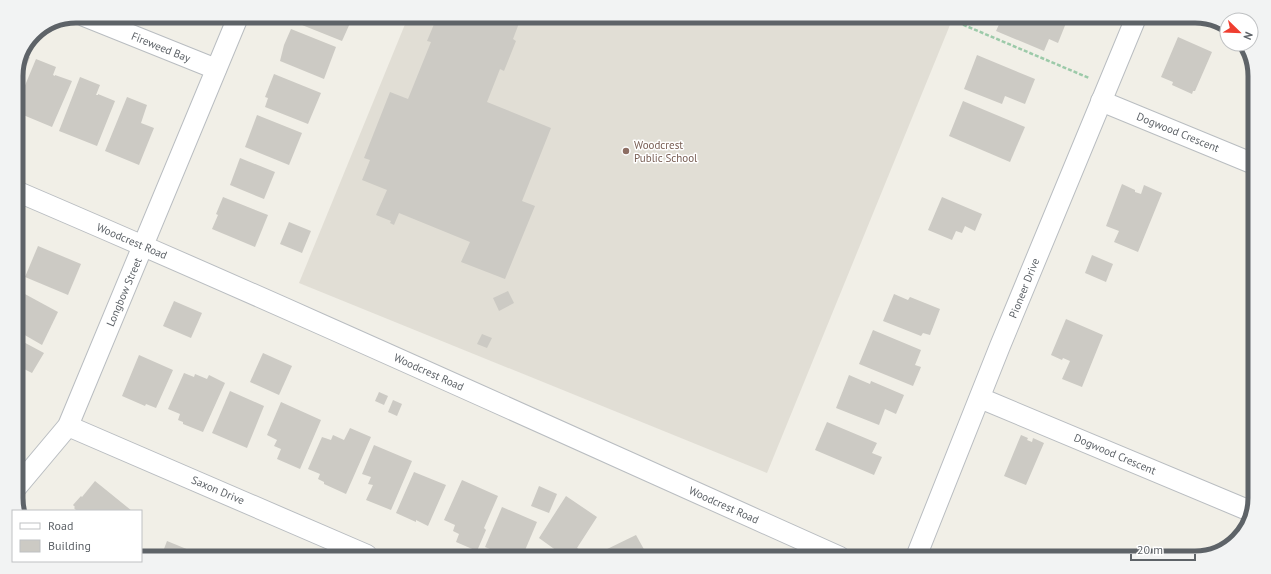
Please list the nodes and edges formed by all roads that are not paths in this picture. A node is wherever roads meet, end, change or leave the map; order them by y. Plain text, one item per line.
1 (101, 23) edge
2 (235, 23) edge
3 (1134, 23) edge
4 (216, 69) junction
5 (1104, 93) junction
6 (1248, 161) edge
7 (23, 194) edge
8 (144, 246) junction
9 (980, 398) junction
10 (68, 426) junction
11 (23, 480) edge
12 (1247, 510) edge
13 (358, 551) edge
14 (827, 551) edge
15 (918, 551) edge

1 - 4 street, Fireweed Bay
2 - 4 street, Longbow Street
3 - 5 street, Pioneer Drive
4 - 8 street, Longbow Street
5 - 6 street, Dogwood Crescent
5 - 9 street, Pioneer Drive
7 - 8 street, Woodcrest Road
8 - 10 street, Longbow Street
8 - 14 street, Woodcrest Road
9 - 12 street, Dogwood Crescent
9 - 15 street, Pioneer Drive
10 - 11 street, Longbow Street
10 - 13 street, Saxon Drive

